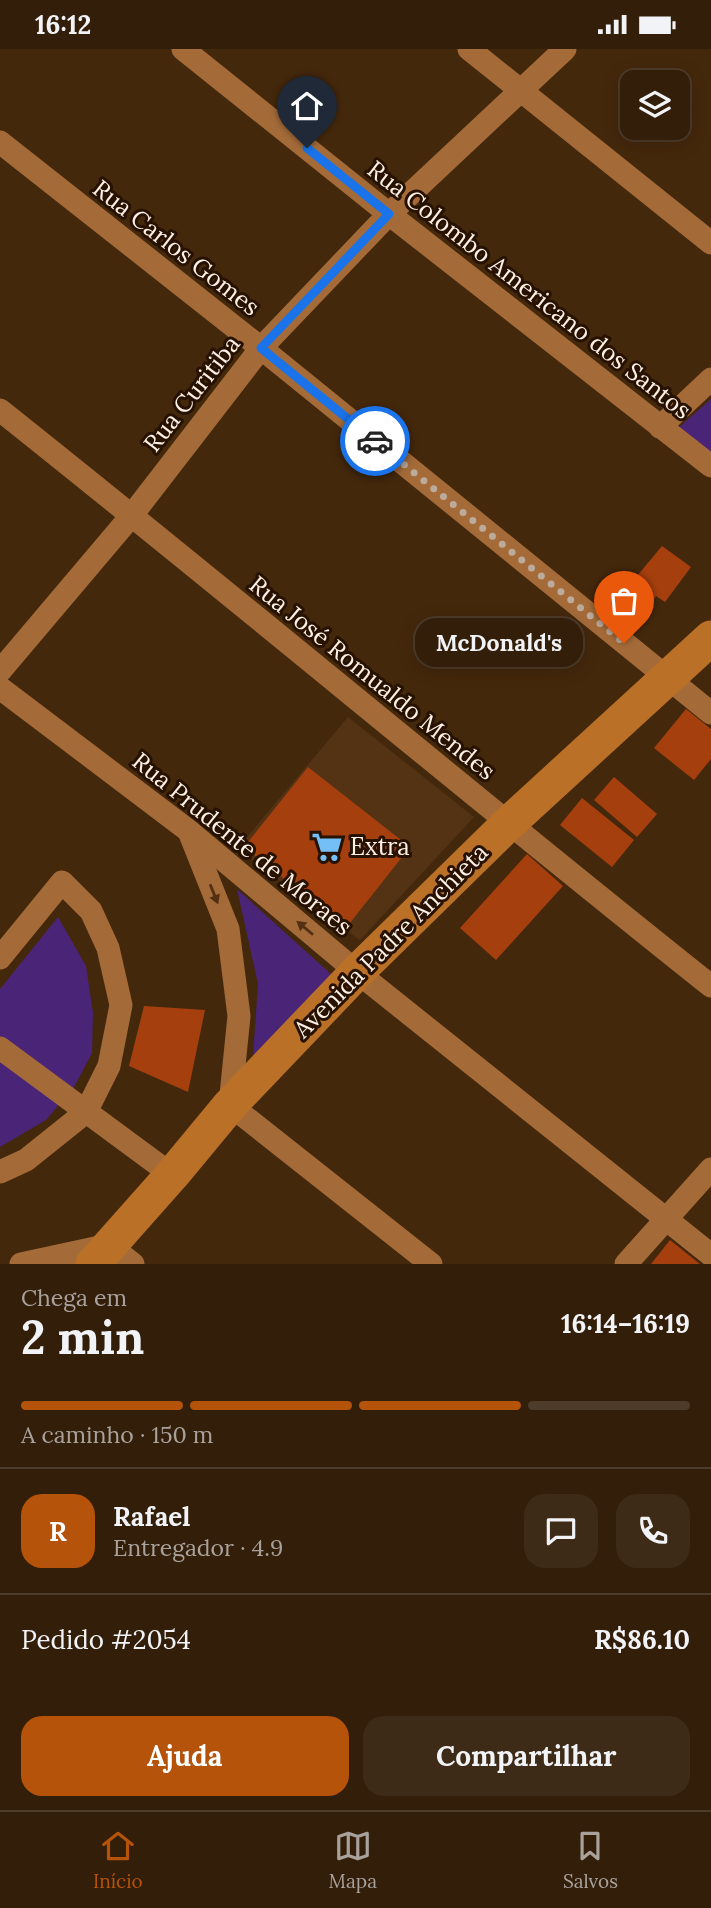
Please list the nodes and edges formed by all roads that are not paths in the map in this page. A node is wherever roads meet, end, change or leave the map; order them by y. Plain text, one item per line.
1 (183, 49) edge
2 (469, 49) edge
3 (565, 49) edge
4 (521, 91) junction
5 (0, 142) edge
6 (389, 214) junction
7 (711, 243) edge
8 (261, 348) junction
9 (711, 379) edge
10 (0, 410) edge
11 (660, 427) junction
12 (711, 466) edge
13 (132, 515) junction
14 (711, 638) edge
15 (0, 671) edge
16 (666, 677) junction
17 (0, 688) edge
18 (711, 713) edge
19 (508, 824) junction
20 (189, 831) junction
21 (9, 931) edge
22 (0, 958) edge
23 (357, 972) junction
24 (711, 986) edge
25 (0, 1048) edge
26 (230, 1105) junction
27 (86, 1112) junction
28 (711, 1169) edge
29 (0, 1172) edge
30 (172, 1175) junction
31 (667, 1220) junction
32 (711, 1255) edge
33 (112, 1258) edge
34 (21, 1264) edge
35 (432, 1264) edge
36 (626, 1264) edge

1 - 6 street, Rua Colombo Americano dos Santos
2 - 4 street
3 - 4 street, Rua Curitiba
4 - 6 street, Rua Curitiba
4 - 7 street
5 - 8 street, Rua Carlos Gomes
6 - 8 street, Rua Curitiba
6 - 11 street, Rua Colombo Americano dos Santos
8 - 13 street, Rua Curitiba
8 - 16 street, Rua Carlos Gomes
9 - 11 street
10 - 13 street, Rua José Romualdo Mendes
11 - 12 street, Rua Colombo Americano dos Santos
13 - 15 street, Rua Curitiba
13 - 19 street, Rua José Romualdo Mendes
14 - 16 main road, Avenida Padre Anchieta
16 - 18 street, Rua Carlos Gomes
16 - 19 main road, Avenida Padre Anchieta
17 - 20 street, Rua Prudente de Moraes
19 - 23 main road, Avenida Padre Anchieta
19 - 24 street, Rua José Romualdo Mendes
23 -> 20 street, Rua Prudente de Moraes
20 -> 26 street
21 - 22 street
21 - 27 street
23 - 26 main road, Avenida Padre Anchieta
23 - 31 street, Rua Prudente de Moraes
25 - 27 street
26 - 30 main road, Avenida Padre Anchieta
26 - 35 street
27 - 29 street
27 - 30 street
28 - 31 street
30 - 33 main road, Avenida Padre Anchieta
31 - 32 street, Rua Prudente de Moraes
31 - 36 street
33 - 34 street

